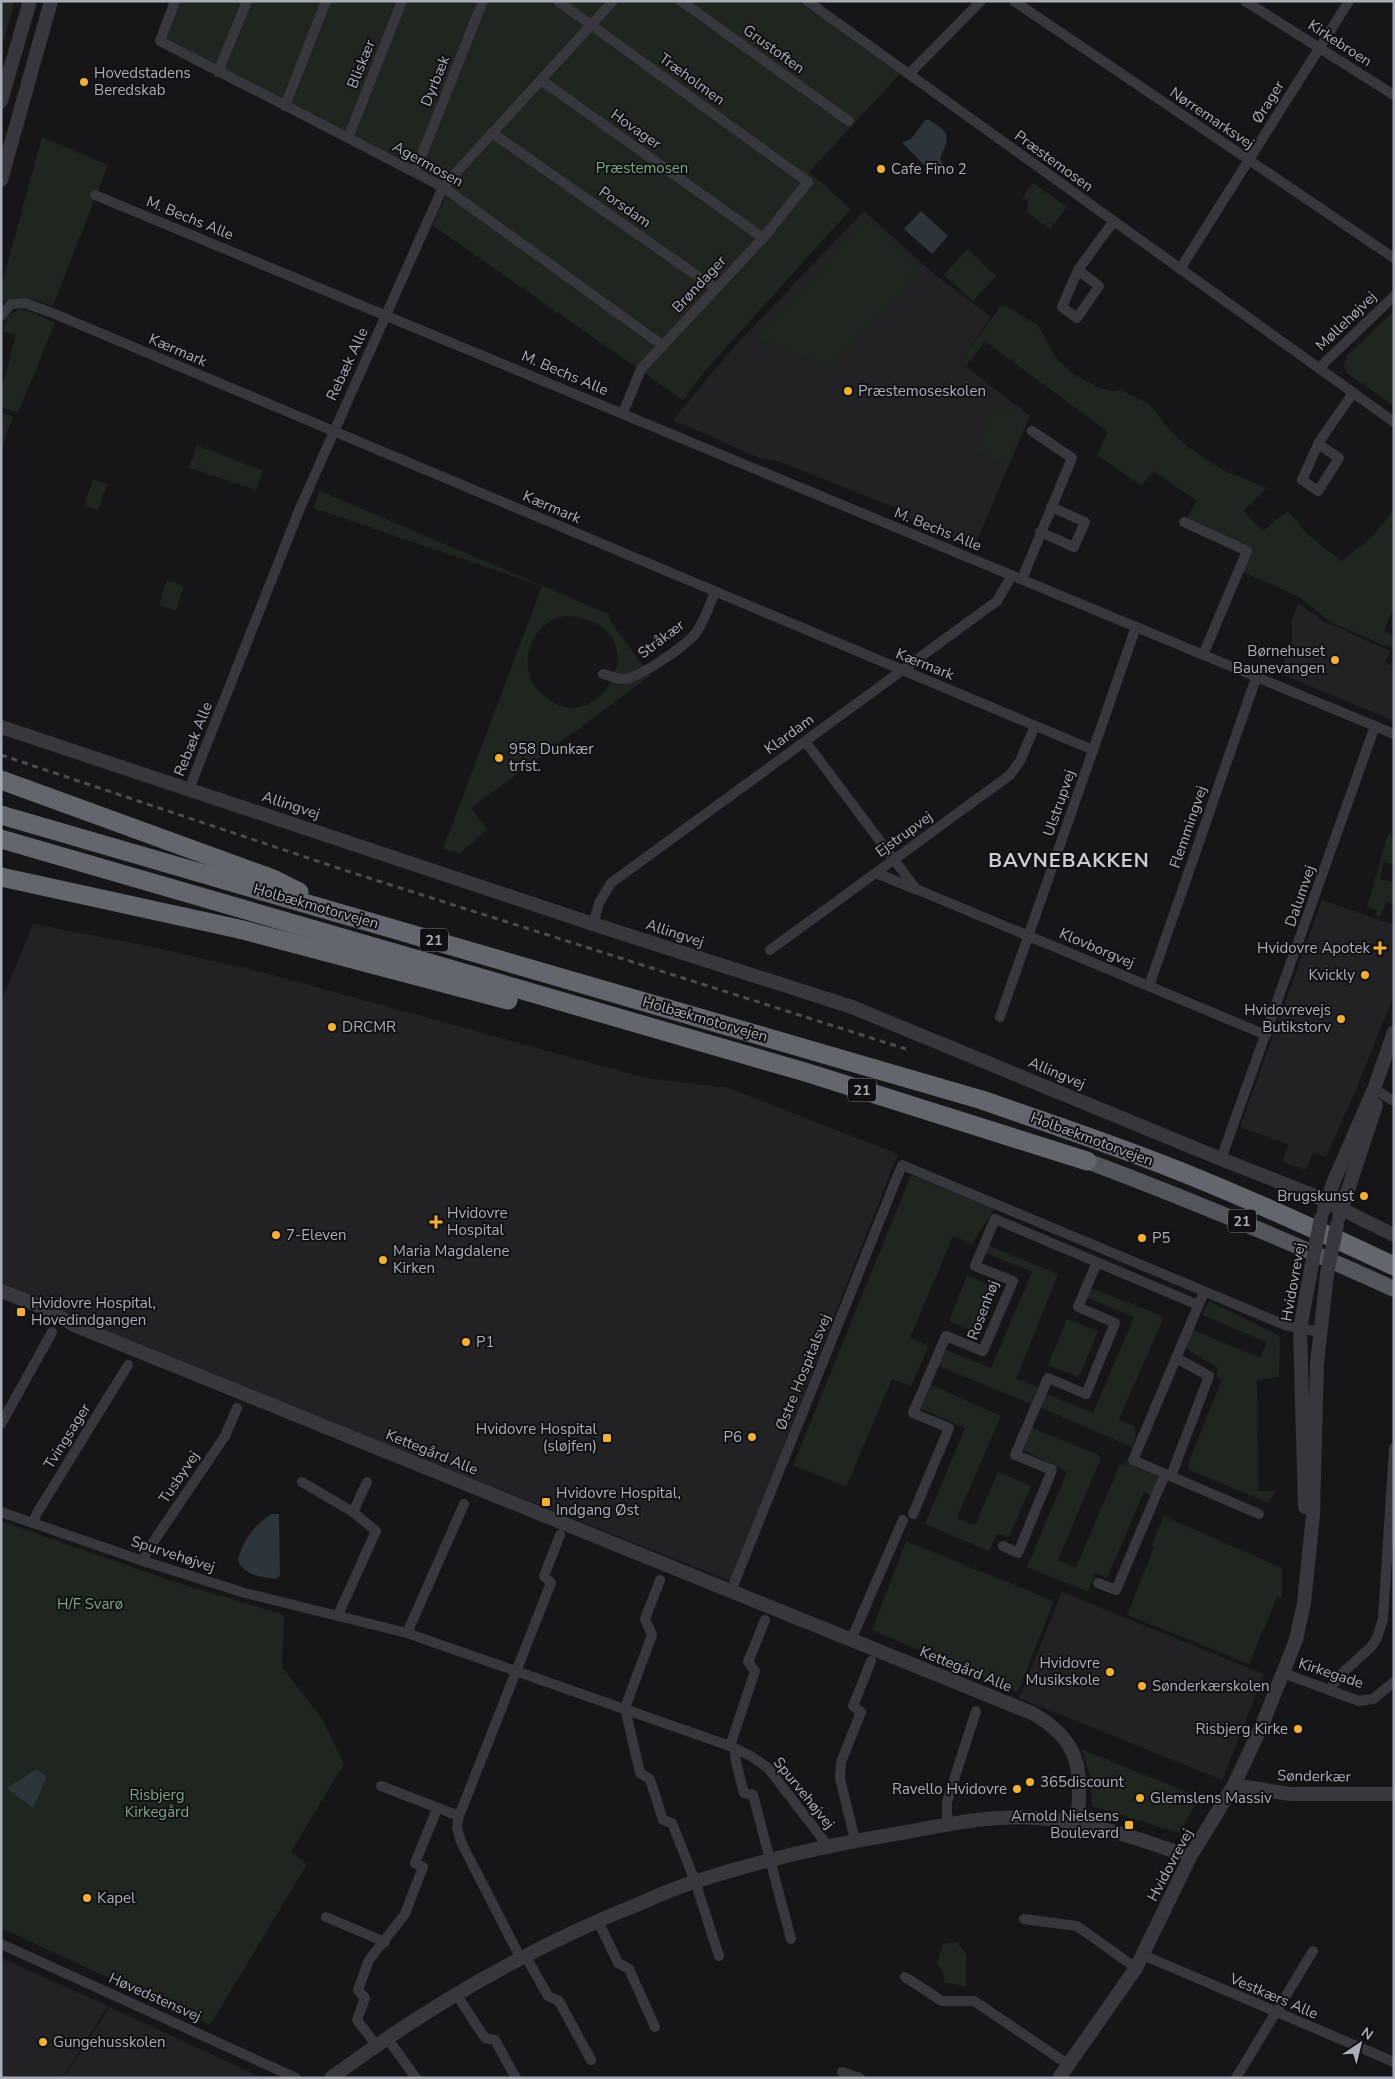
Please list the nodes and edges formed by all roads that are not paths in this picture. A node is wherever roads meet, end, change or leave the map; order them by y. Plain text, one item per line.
1 (30, 1) edge
2 (51, 1) edge
3 (175, 1) edge
4 (247, 1) edge
5 (326, 1) edge
6 (402, 1) edge
7 (483, 1) edge
8 (558, 1) edge
9 (613, 1) edge
10 (681, 1) edge
11 (807, 1) edge
12 (981, 1) edge
13 (1014, 1) edge
14 (1245, 1) edge
15 (1349, 1) edge
16 (591, 24) junction
17 (1320, 48) junction
18 (218, 72) junction
19 (909, 74) junction
20 (541, 80) junction
21 (1394, 95) edge
22 (1, 102) edge
23 (285, 106) junction
24 (849, 121) dead end
25 (492, 133) junction
26 (348, 138) junction
27 (1248, 160) junction
28 (415, 172) junction
29 (1, 180) edge
30 (808, 182) joint
31 (443, 187) junction
32 (95, 195) dead end
33 (1113, 222) junction
34 (763, 238) junction
35 (1394, 258) edge
36 (1180, 269) junction
37 (1078, 270) dead end
38 (716, 288) junction
39 (1394, 296) edge
40 (386, 314) junction
41 (1, 316) edge
42 (662, 345) junction
43 (1319, 368) junction
44 (1354, 393) junction
45 (622, 413) junction
46 (1394, 422) edge
47 (333, 431) junction
48 (1032, 431) dead end
49 (1318, 444) dead end
50 (1051, 507) junction
51 (1184, 522) dead end
52 (1040, 532) junction
53 (1017, 577) junction
54 (715, 592) junction
55 (1136, 627) junction
56 (1203, 655) junction
57 (901, 670) junction
58 (603, 674) dead end
59 (1256, 678) junction
60 (1035, 726) junction
61 (1374, 726) junction
62 (1, 727) edge
63 (1394, 734) edge
64 (805, 741) junction
65 (1093, 750) junction
66 (1, 780) edge
67 (189, 789) junction
68 (1, 814) edge
69 (1, 839) edge
70 (893, 860) junction
71 (876, 872) junction
72 (1, 877) edge
73 (916, 889) junction
74 (335, 912) junction
75 (593, 924) junction
76 (1028, 935) junction
77 (770, 950) dead end
78 (1149, 986) junction
79 (1000, 1017) dead end
80 (1394, 1032) edge
81 (1266, 1035) junction
82 (732, 1051) junction
83 (1394, 1060) edge
84 (1377, 1091) junction
85 (1394, 1101) edge
86 (1220, 1159) junction
87 (1087, 1161) joint
88 (1328, 1202) junction
89 (1342, 1209) junction
90 (1394, 1235) edge
91 (1097, 1262) junction
92 (1394, 1266) edge
93 (1394, 1289) edge
94 (1, 1291) edge
95 (1204, 1292) junction
96 (1198, 1305) junction
97 (1300, 1329) junction
98 (52, 1332) dead end
99 (1320, 1332) junction
100 (1176, 1358) junction
101 (128, 1365) dead end
102 (237, 1408) dead end
103 (1, 1424) edge
104 (1394, 1448) edge
105 (1168, 1475) junction
106 (302, 1482) dead end
107 (367, 1482) dead end
108 (464, 1504) dead end
109 (1, 1512) edge
110 (353, 1512) junction
111 (913, 1514) dead end
112 (1259, 1514) dead end
113 (903, 1520) dead end
114 (34, 1523) junction
115 (1391, 1529) edge
116 (560, 1535) dead end
117 (1003, 1546) dead end
118 (1308, 1552) junction
119 (143, 1561) junction
120 (660, 1580) dead end
121 (1098, 1583) dead end
122 (731, 1590) junction
123 (338, 1615) junction
124 (765, 1620) dead end
125 (407, 1633) junction
126 (851, 1640) junction
127 (871, 1661) dead end
128 (516, 1670) junction
129 (1284, 1673) junction
130 (1394, 1682) edge
131 (1329, 1690) junction
132 (625, 1708) junction
133 (976, 1711) dead end
134 (733, 1747) junction
135 (1234, 1785) junction
136 (381, 1786) dead end
137 (1394, 1794) edge
138 (437, 1809) junction
139 (459, 1816) junction
140 (1077, 1823) junction
141 (947, 1825) junction
142 (854, 1840) junction
143 (828, 1846) junction
144 (1190, 1857) junction
145 (770, 1859) junction
146 (695, 1881) junction
147 (326, 1917) dead end
148 (1024, 1919) dead end
149 (598, 1921) junction
150 (791, 1939) dead end
151 (385, 1942) junction
152 (1, 1944) edge
153 (1313, 1951) dead end
154 (1143, 1955) junction
155 (523, 1956) junction
156 (719, 1956) dead end
157 (1136, 1968) junction
158 (905, 1977) dead end
159 (456, 1994) junction
160 (1275, 2012) junction
161 (655, 2027) dead end
162 (381, 2041) junction
163 (591, 2060) dead end
164 (1394, 2062) edge
165 (1068, 2065) junction
166 (842, 2072) dead end
167 (296, 2078) edge
168 (331, 2078) edge
169 (416, 2078) edge
170 (516, 2078) edge
171 (860, 2078) edge
172 (1059, 2078) edge
173 (1236, 2078) edge

1 - 22 street
2 - 29 street
3 - 18 street, Agermosen
4 - 18 street
5 - 23 street
6 - 26 street, Bliskær
7 - 28 street, Dyrbæk
8 - 16 street, Træholmen
9 - 16 street, Rebæk Alle
10 - 24 street, Grustoften
11 - 19 street, Præstemosen
12 - 19 street
13 - 27 street, Nørremarksvej
14 - 17 street, Kirkebroen
15 - 17 street, Ørager
16 - 20 street, Rebæk Alle
16 - 30 street, Træholmen
17 - 21 street, Kirkebroen
17 - 27 street, Ørager
18 - 23 street, Agermosen
19 - 33 street, Præstemosen
20 - 25 street, Rebæk Alle
20 - 34 street, Hovager
23 - 26 street, Agermosen
25 - 31 street, Rebæk Alle
25 - 38 street, Porsdam
26 - 28 street, Agermosen
27 - 35 street, Nørremarksvej
27 - 36 street, Ørager
28 - 31 street, Agermosen
30 - 34 street, Brøndager
31 - 40 street, Rebæk Alle
31 - 42 street, Agermosen
32 - 40 street, M. Bechs Alle
33 - 36 street, Præstemosen
33 - 37 street
34 - 38 street, Brøndager
36 - 43 street, Præstemosen
38 - 42 street, Brøndager
39 - 43 street, Møllehøjvej
40 - 45 street, M. Bechs Alle
40 - 47 street, Rebæk Alle
41 - 47 street, Kærmark
42 - 45 street, Brøndager
43 - 44 street, Præstemosen
44 - 46 street, Præstemosen
44 - 49 street
45 - 53 street, M. Bechs Alle
47 - 54 street, Kærmark
47 - 67 street, Rebæk Alle
48 - 50 street
50 - 52 street
50 - 52 street
51 - 56 street
52 - 53 street
53 - 55 street, M. Bechs Alle
53 - 57 street, Klardam
54 - 57 street, Kærmark
54 - 58 street, Stråkær
55 - 56 street, M. Bechs Alle
55 - 65 street, Ulstrupvej
56 - 59 street, M. Bechs Alle
57 - 60 street, Kærmark
57 - 64 street, Klardam
59 - 61 street, M. Bechs Alle
59 - 78 street, Flemmingvej
60 - 65 street, Kærmark
60 - 70 street, Ejstrupvej
61 - 63 street, M. Bechs Alle
61 - 81 street, Dalumvej
62 - 67 street, Allingvej
64 - 70 street, Klovborgvej
64 - 75 street, Klardam
65 - 76 street, Ulstrupvej
66 - 74 highway
67 - 75 street, Allingvej
68 - 74 highway, Holbækmotorvejen / 21
69 - 82 highway, Holbækmotorvejen / 21
70 - 71 street, Ejstrupvej
70 - 73 street, Klovborgvej
71 - 73 street, Klovborgvej
71 - 77 street, Ejstrupvej
72 - 82 highway
73 - 76 street, Klovborgvej
74 - 92 highway, Holbækmotorvejen / 21
75 - 86 street, Allingvej
76 - 78 street, Klovborgvej
76 - 79 street, Ulstrupvej
78 - 81 street, Klovborgvej
80 - 84 street, Hvidovrevej
81 - 86 street, Dalumvej
82 - 87 highway, Holbækmotorvejen / 21
83 - 84 street, Hvidovrevej
84 - 85 street
84 - 88 street, Hvidovrevej
84 - 89 street, Hvidovrevej
86 - 88 street, Allingvej
87 - 93 main road, Holbækmotorvejen / 21
88 - 89 street, Allingvej
88 - 97 street, Hvidovrevej, bridge
89 - 90 street, Allingvej
89 - 99 street, Hvidovrevej, bridge
91 - 96 street, Rosenhøj
91 - 111 street, Rosenhøj
91 - 117 street
94 - 122 street, Kettegård Alle
95 - 96 street
95 - 97 street
95 - 122 street, Østre Hospitalsvej
96 - 100 street
97 - 99 street
97 - 118 street, Hvidovrevej
98 - 103 street
99 - 118 street, Hvidovrevej
100 - 105 street
100 - 105 street
101 - 114 street, Tvingsager
102 - 119 street, Tusbyvej
104 - 115 street
105 - 112 street
105 - 121 street
106 - 110 street
107 - 110 street
108 - 125 street
109 - 114 street, Spurvehøjvej
110 - 123 street
113 - 126 street
114 - 119 street, Spurvehøjvej
115 - 131 street
116 - 128 street
118 - 129 street, Hvidovrevej
119 - 123 street, Spurvehøjvej
120 - 132 street
122 - 126 street, Kettegård Alle
123 - 125 street, Spurvehøjvej
124 - 134 street
125 - 128 street, Spurvehøjvej
126 - 140 street, Kettegård Alle
127 - 142 street
128 - 132 street, Spurvehøjvej
128 - 139 street
129 - 131 street, Kirkegade
129 - 135 street, Hvidovrevej
130 - 131 street, Kirkegade
132 - 134 street, Spurvehøjvej
132 - 146 street
133 - 141 street
134 - 143 street, Spurvehøjvej
134 - 145 street
135 - 137 street, Sønderkær
135 - 144 street, Hvidovrevej
136 - 138 street
138 - 139 street
138 - 151 street
139 - 155 street
140 - 141 street
140 - 144 street
141 - 142 street
142 - 143 street
143 - 145 street
144 - 154 street, Hvidovrevej
145 - 146 street
145 - 150 street
146 - 149 street
146 - 156 street
147 - 151 street
148 - 157 street
149 - 155 street
149 - 161 street
151 - 162 street
152 - 167 street, Høvedstensvej
153 - 160 street
154 - 157 street, Hvidovrevej
154 - 160 street, Vestkærs Alle
155 - 159 street
155 - 163 street
157 - 165 street, Hvidovrevej
158 - 165 street
159 - 162 street
159 - 170 street
160 - 164 street, Vestkærs Alle
160 - 173 street
162 - 168 street
162 - 169 street
165 - 172 street, Hvidovrevej
166 - 171 street

